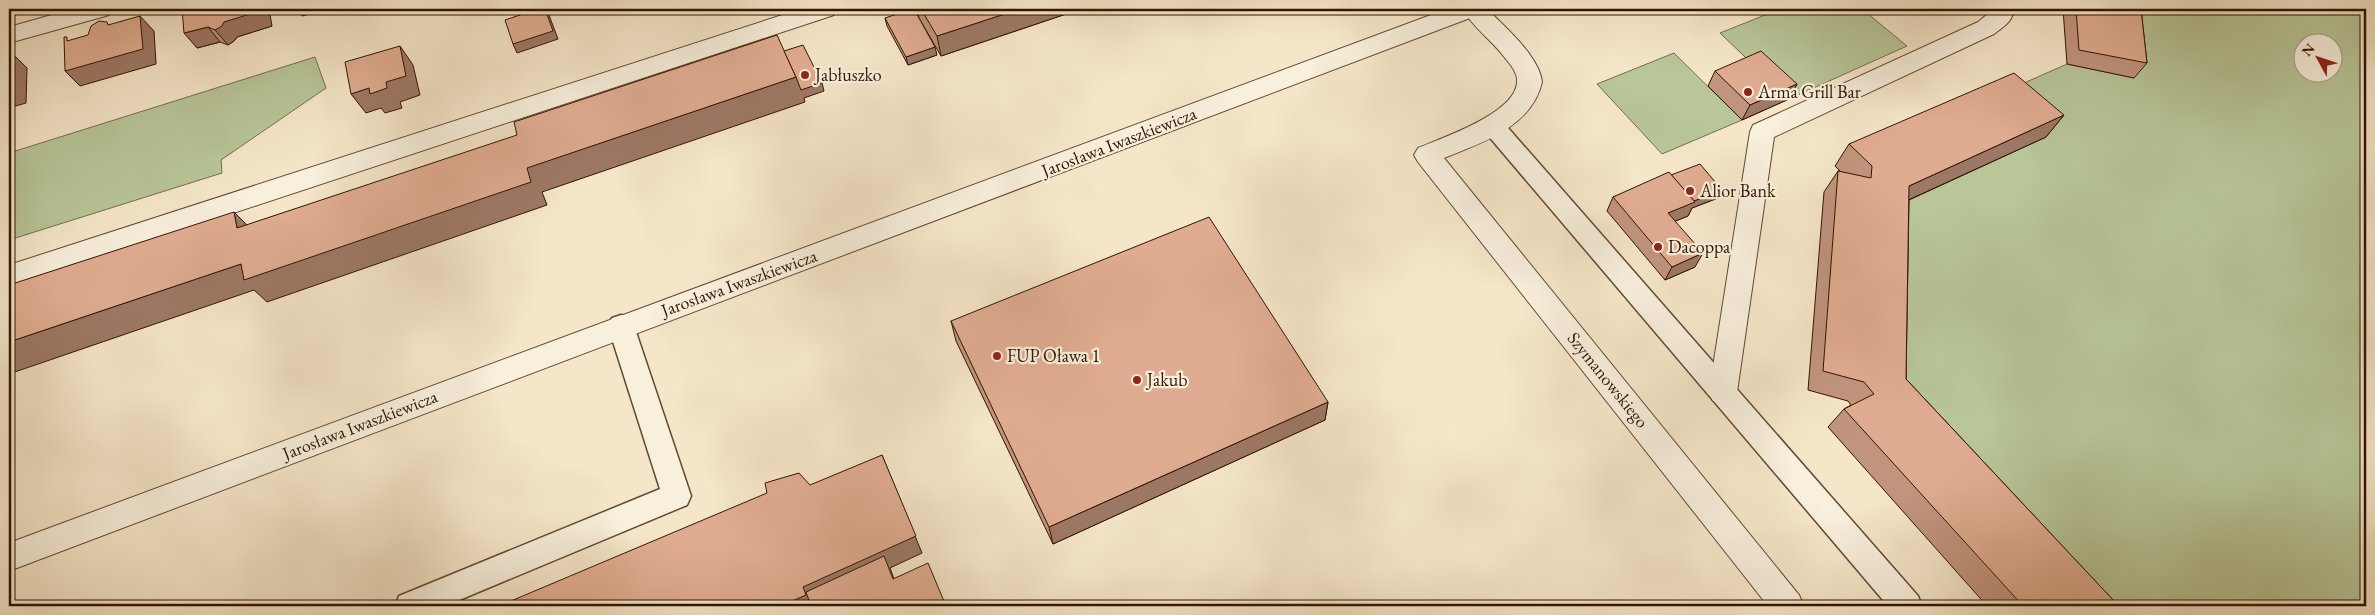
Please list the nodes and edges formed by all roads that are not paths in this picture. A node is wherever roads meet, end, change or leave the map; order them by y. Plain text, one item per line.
1 (101, 9) edge
2 (826, 9) edge
3 (1472, 9) edge
4 (2002, 9) edge
5 (9, 35) edge
6 (1494, 127) junction
7 (9, 276) edge
8 (621, 326) junction
9 (1723, 392) junction
10 (9, 557) edge
11 (410, 606) edge
12 (1788, 606) edge
13 (1907, 606) edge

1 - 5 street
2 - 7 street
3 - 6 street
3 - 8 street, Jarosława Iwaszkiewicza
4 - 9 street
6 - 9 lane
6 - 12 street, Szymanowskiego
8 - 10 street, Jarosława Iwaszkiewicza
8 - 11 lane
9 - 13 lane

